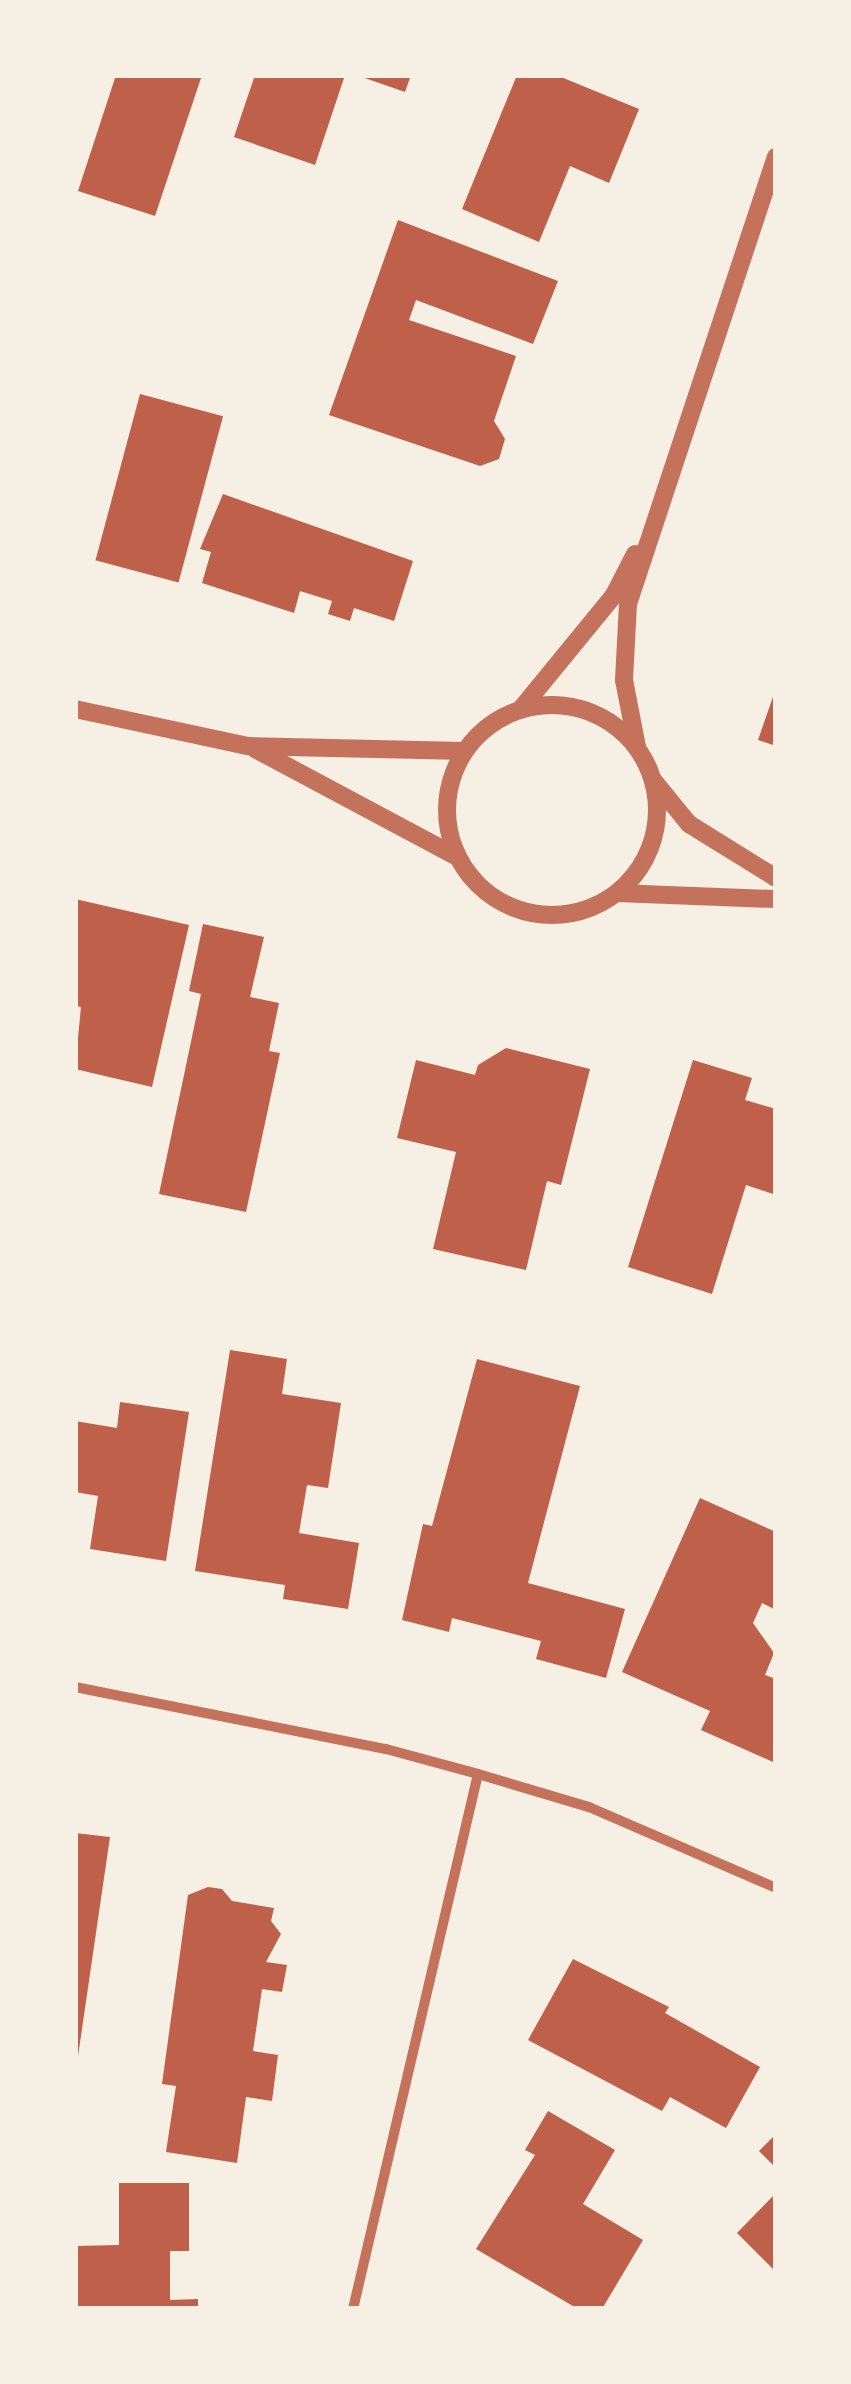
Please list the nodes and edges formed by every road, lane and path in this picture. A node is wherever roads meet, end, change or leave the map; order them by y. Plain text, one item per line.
1 (776, 157) edge
2 (655, 519) junction
3 (75, 709) edge
4 (520, 710) junction
5 (248, 746) junction
6 (638, 749) junction
7 (464, 751) junction
8 (653, 779) junction
9 (457, 857) junction
10 (776, 878) edge
11 (617, 893) junction
12 (776, 899) edge
13 (75, 1687) edge
14 (478, 1774) junction
15 (776, 1888) edge
16 (353, 2309) edge

1 - 2 street
2 - 4 street
2 - 6 street
3 - 5 street
4 - 6 street
4 - 7 street
5 - 7 street
5 - 9 street
6 - 8 street
7 - 9 street
8 - 10 street
8 - 11 street
9 - 11 street
11 - 12 street
13 - 14 street
14 - 15 street
14 - 16 street

